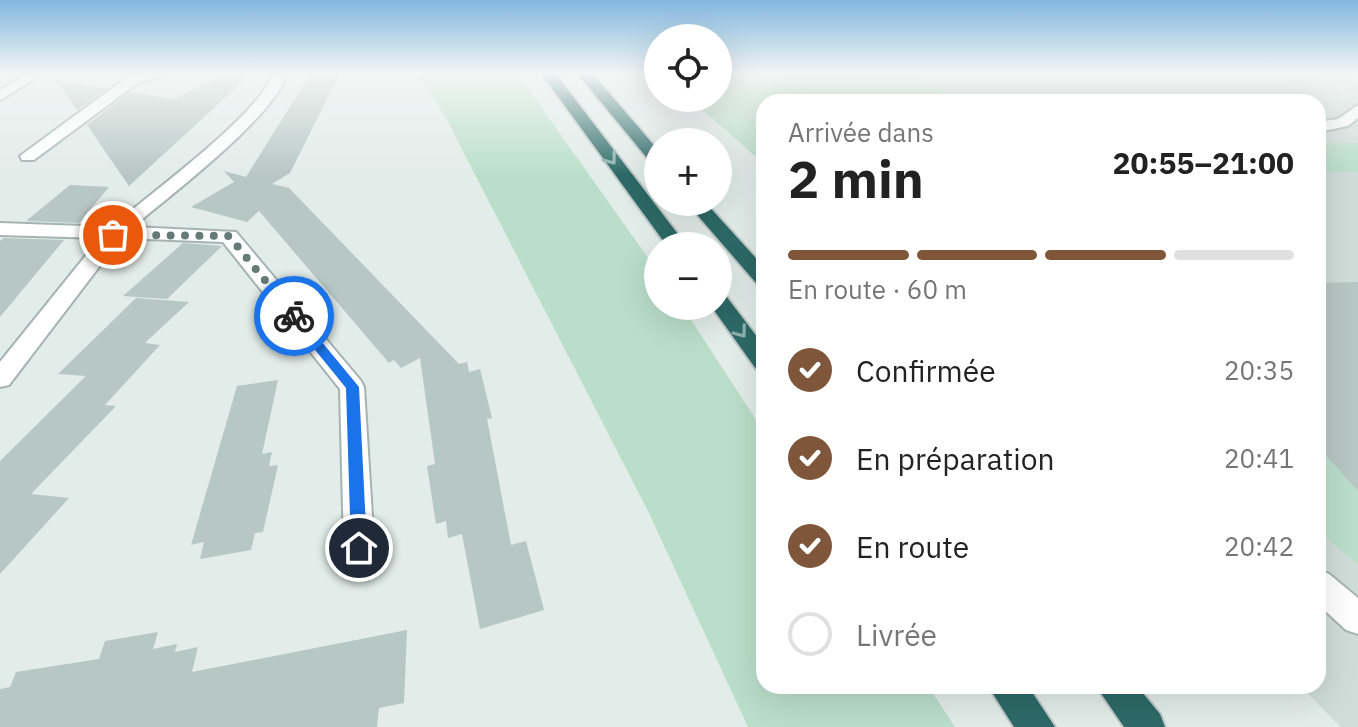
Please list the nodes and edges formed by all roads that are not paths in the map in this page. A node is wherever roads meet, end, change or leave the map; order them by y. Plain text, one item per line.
1 (95, 107) edge
2 (259, 107) edge
3 (573, 107) edge
4 (613, 107) edge
5 (1358, 110) edge
6 (1326, 126) edge
7 (644, 144) edge
8 (28, 156) dead end
9 (707, 216) edge
10 (0, 229) edge
11 (667, 232) edge
12 (113, 235) junction
13 (756, 271) edge
14 (732, 320) edge
15 (756, 352) edge
16 (0, 379) edge
17 (359, 548) dead end
18 (1326, 591) edge
19 (1358, 619) edge
20 (1012, 694) edge
21 (1120, 694) edge
22 (1037, 727) edge
23 (1147, 727) edge

1 - 8 street
2 - 12 street
3 -> 11 highway
4 - 7 highway
5 - 6 street
9 - 13 highway
10 - 12 street
12 - 16 street
12 - 17 street
14 -> 15 highway
18 - 19 street
20 - 22 highway
21 - 23 highway

